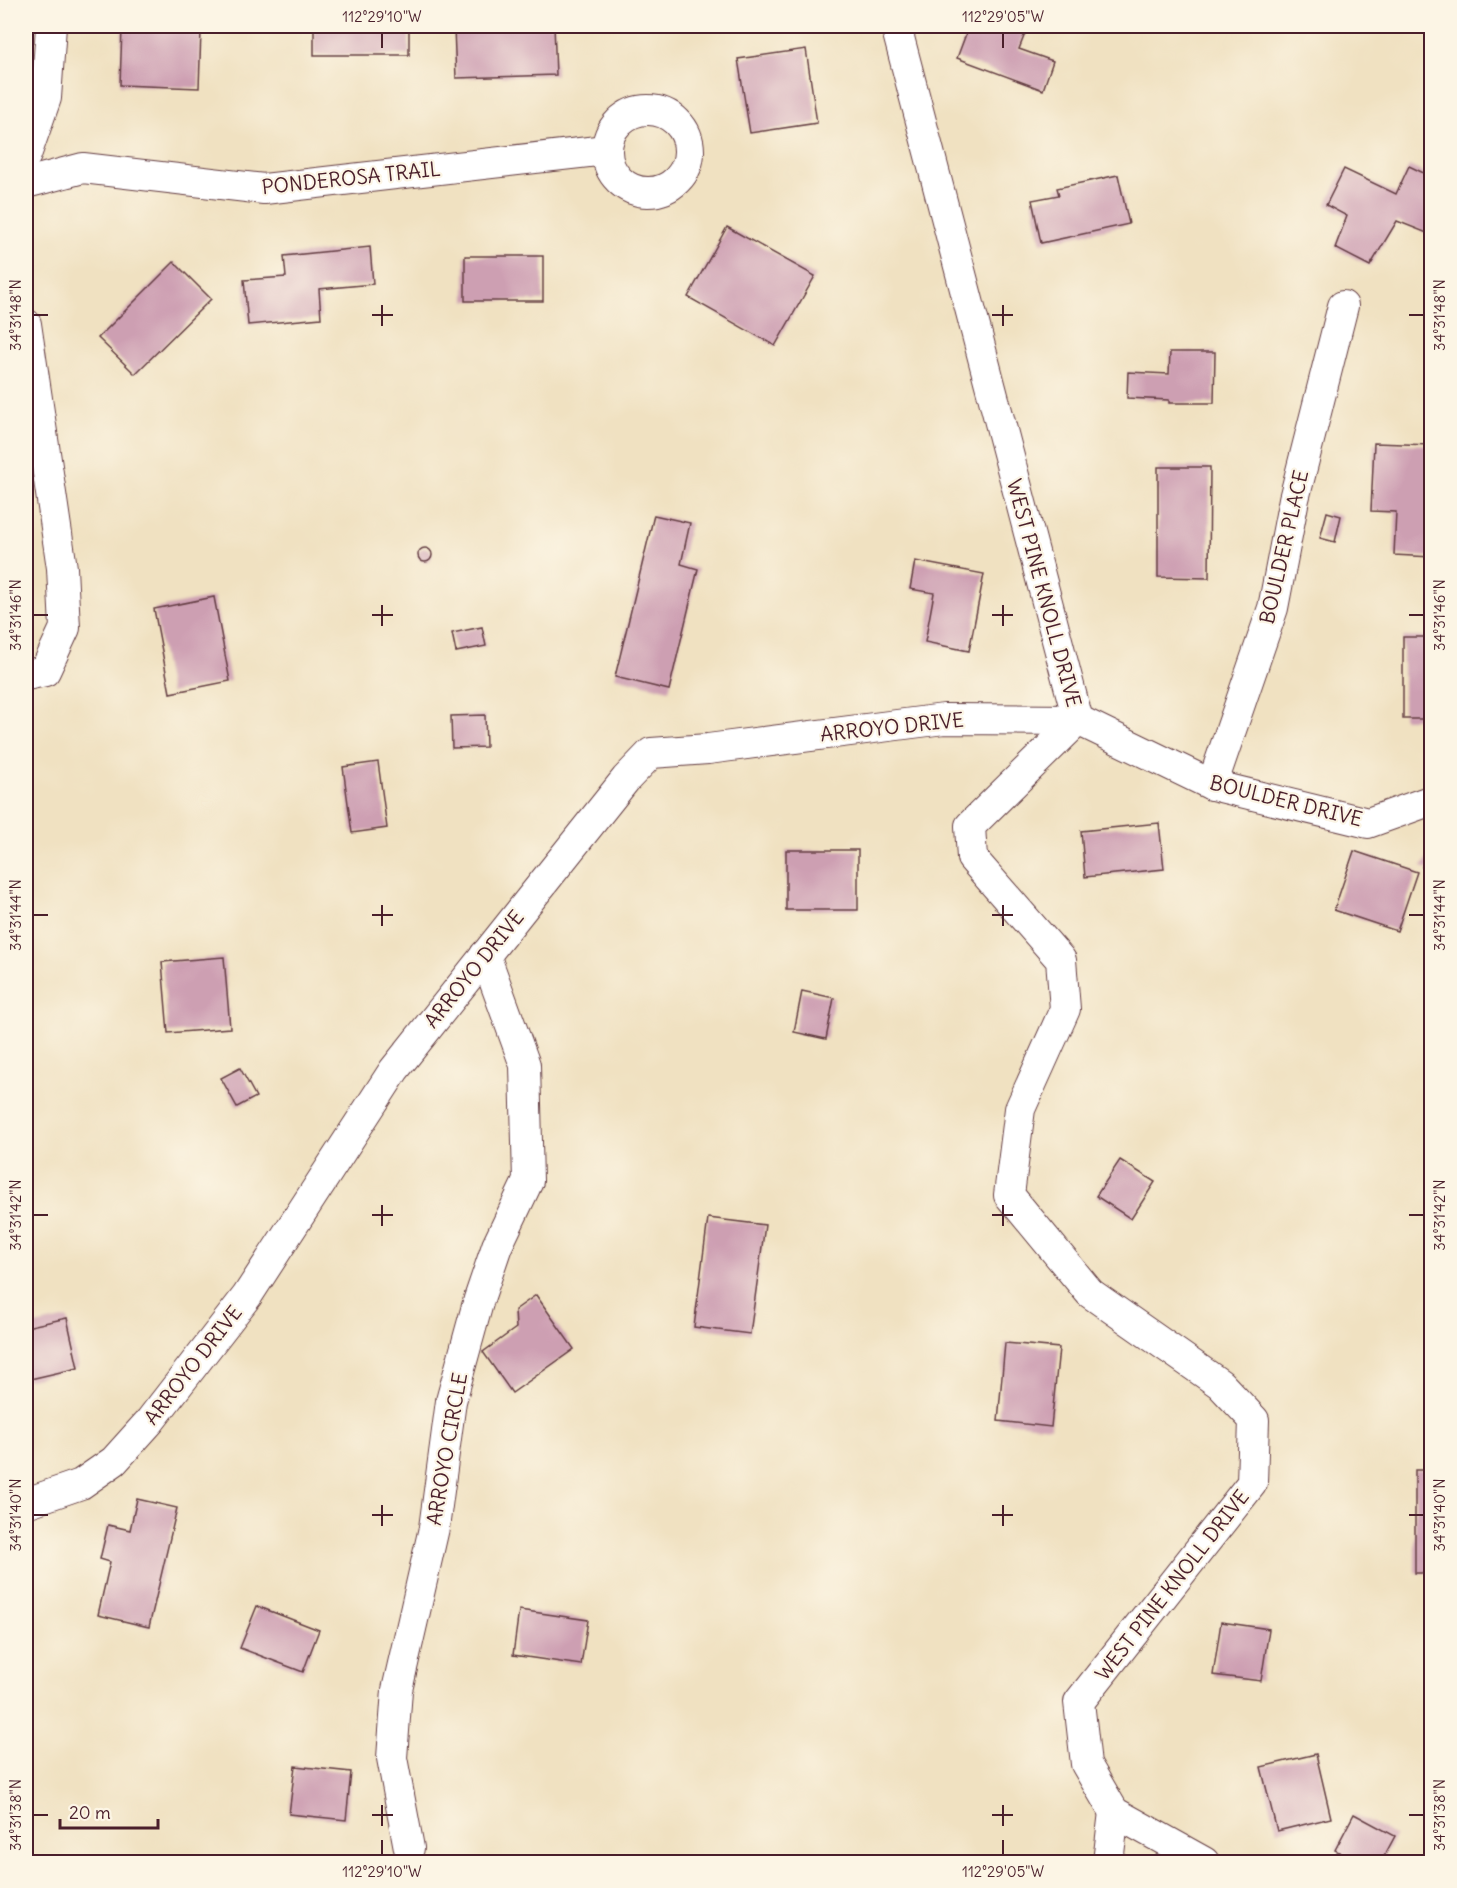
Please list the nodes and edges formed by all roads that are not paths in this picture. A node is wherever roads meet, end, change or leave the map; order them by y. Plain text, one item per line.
1 (51, 26) edge
2 (896, 26) edge
3 (606, 150) dead end
4 (26, 155) edge
5 (26, 183) edge
6 (1343, 306) dead end
7 (26, 324) edge
8 (26, 675) edge
9 (1078, 720) junction
10 (1212, 785) junction
11 (1431, 800) edge
12 (485, 955) junction
13 (26, 1503) edge
14 (1114, 1812) junction
15 (409, 1848) dead end
16 (1108, 1863) edge
17 (1204, 1863) edge

1 - 4 street
2 - 9 street, WEST PINE KNOLL DRIVE
3 - 5 street, PONDEROSA TRAIL
6 - 10 street, BOULDER PLACE
7 - 8 street
9 - 10 street, BOULDER DRIVE
9 - 12 street, ARROYO DRIVE
9 - 14 street, WEST PINE KNOLL DRIVE
10 - 11 street, BOULDER DRIVE
12 - 13 street, ARROYO DRIVE
12 - 15 street, ARROYO CIRCLE
14 - 16 street
14 - 17 street

